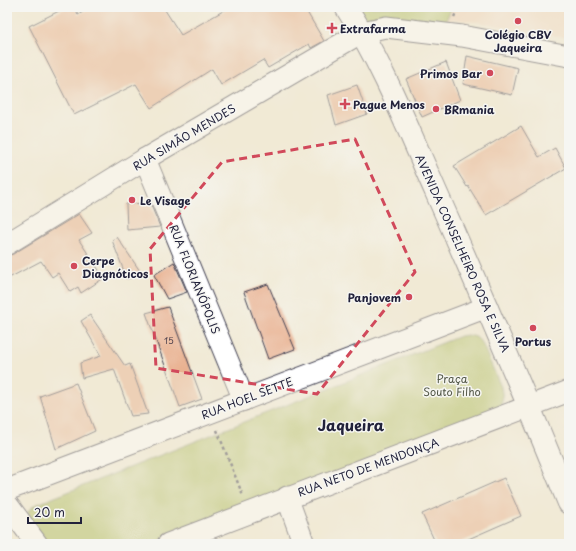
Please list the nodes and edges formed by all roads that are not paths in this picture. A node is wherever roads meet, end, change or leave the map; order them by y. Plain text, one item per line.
1 (346, 7) edge
2 (362, 32) junction
3 (569, 56) edge
4 (145, 159) junction
5 (7, 244) edge
6 (487, 306) junction
7 (569, 391) edge
8 (244, 400) junction
9 (529, 406) junction
10 (7, 490) edge
11 (287, 498) junction
12 (569, 503) edge
13 (7, 504) edge
14 (37, 544) edge
15 (168, 544) edge
16 (304, 544) edge

1 - 2 main road, AVENIDA CONSELHEIRO ROSA E SILVA
2 - 3 street, RUA SIMÃO MENDES
2 - 4 street, RUA SIMÃO MENDES
2 - 6 main road, AVENIDA CONSELHEIRO ROSA E SILVA
4 - 5 street, RUA SIMÃO MENDES
4 - 8 street, RUA FLORIANÓPOLIS
6 - 8 street, RUA HOEL SETTE
6 - 9 main road, AVENIDA CONSELHEIRO ROSA E SILVA
7 - 9 street, RUA NETO DE MENDONÇA
8 - 10 street, RUA HOEL SETTE
9 - 11 street, RUA NETO DE MENDONÇA
9 - 12 main road, AVENIDA CONSELHEIRO ROSA E SILVA
11 - 15 street, RUA NETO DE MENDONÇA
11 - 16 street
13 - 14 street

